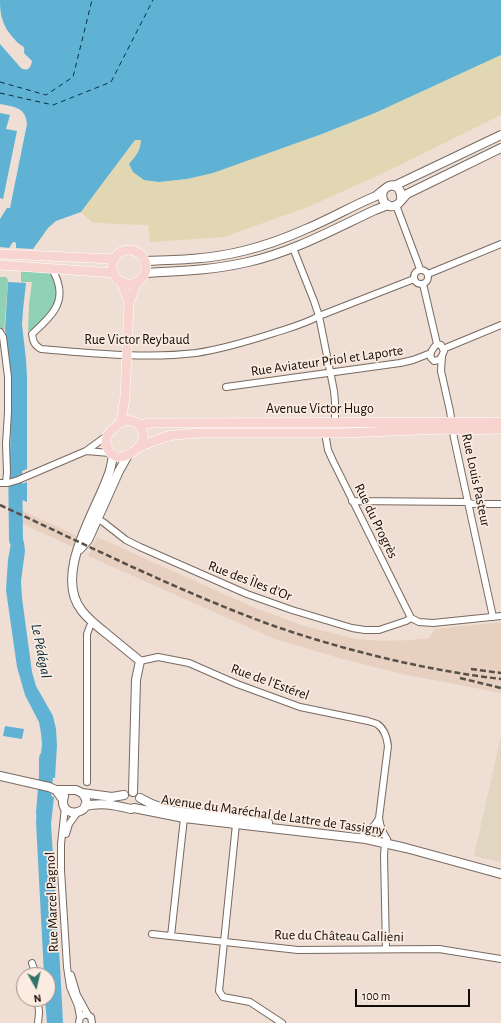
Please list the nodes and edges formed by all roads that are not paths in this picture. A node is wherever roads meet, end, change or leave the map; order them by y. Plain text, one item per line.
1 (501, 135) edge
2 (501, 148) edge
3 (394, 186) junction
4 (383, 192) junction
5 (395, 203) junction
6 (501, 244) edge
7 (293, 248) junction
8 (0, 254) edge
9 (114, 259) junction
10 (145, 261) junction
11 (0, 265) edge
12 (52, 269) junction
13 (420, 269) junction
14 (114, 273) junction
15 (145, 273) junction
16 (428, 274) junction
17 (414, 279) junction
18 (121, 281) junction
19 (137, 282) junction
20 (423, 284) junction
21 (129, 303) junction
22 (320, 316) junction
23 (501, 325) edge
24 (0, 332) edge
25 (437, 344) junction
26 (443, 348) junction
27 (431, 353) junction
28 (127, 354) junction
29 (442, 356) junction
30 (434, 361) junction
31 (442, 371) junction
32 (330, 372) junction
33 (226, 388) dead end
34 (125, 397) junction
35 (120, 422) junction
36 (335, 422) junction
37 (501, 422) edge
38 (135, 423) junction
39 (453, 426) junction
40 (501, 430) edge
41 (325, 433) junction
42 (108, 434) junction
43 (141, 446) junction
44 (86, 451) junction
45 (111, 454) junction
46 (128, 456) junction
47 (5, 483) edge
48 (352, 501) junction
49 (469, 503) junction
50 (501, 504) edge
51 (94, 517) junction
52 (501, 616) edge
53 (493, 617) junction
54 (411, 618) junction
55 (93, 623) junction
56 (140, 661) junction
57 (0, 776) edge
58 (87, 782) dead end
59 (55, 790) junction
60 (71, 791) junction
61 (133, 792) junction
62 (82, 793) junction
63 (124, 795) junction
64 (140, 798) junction
65 (64, 804) junction
66 (85, 806) junction
67 (130, 808) junction
68 (77, 813) junction
69 (184, 818) junction
70 (379, 818) junction
71 (236, 824) junction
72 (363, 835) junction
73 (386, 841) junction
74 (501, 870) edge
75 (501, 874) edge
76 (152, 934) dead end
77 (171, 936) junction
78 (224, 942) junction
79 (386, 949) junction
80 (501, 959) edge
81 (32, 963) dead end
82 (33, 967) edge
83 (39, 1007) edge
84 (88, 1015) junction
85 (80, 1021) edge
86 (38, 1023) edge
87 (92, 1023) edge
88 (282, 1023) edge

1 - 3 main road
2 - 5 main road
3 - 4 main road
3 - 5 main road
4 - 5 main road
4 - 10 main road
5 - 7 main road
5 - 13 street
6 - 16 street
7 - 15 main road
7 - 22 street
8 - 9 main road
9 - 10 main road
9 - 14 main road
10 - 15 main road
11 - 12 main road
12 - 14 main road
12 - 28 street, Rue Victor Reybaud
13 - 16 street
13 - 17 street
14 - 18 main road
15 - 19 main road
16 - 20 street
17 - 20 street
17 - 22 street, Rue Victor Reybaud
18 - 19 main road
18 - 21 main road
19 - 21 main road
20 - 25 street
21 - 28 main road
22 - 28 street, Rue Victor Reybaud
22 - 32 street
23 - 26 street
24 - 47 street
25 - 26 street
25 - 27 street
26 - 29 street
27 - 30 street
27 - 32 street, Rue Aviateur Priol et Laporte
28 - 34 main road
29 - 30 street
29 - 31 street, Rue Louis Pasteur
30 - 31 street, Rue Louis Pasteur
31 - 39 street, Rue Louis Pasteur
32 - 33 street, Rue Aviateur Priol et Laporte
32 - 36 street
34 - 35 main road
34 - 38 main road
35 - 38 main road
35 - 42 main road
36 - 38 main road, Avenue Victor Hugo
36 - 39 main road, Avenue Victor Hugo
37 - 39 main road, Avenue Victor Hugo
38 - 43 main road
39 - 40 main road, Avenue Victor Hugo
39 - 41 main road, Avenue Victor Hugo
39 - 49 street, Rue Louis Pasteur
41 - 43 main road, Avenue Victor Hugo
41 - 48 street, Rue du Progrès
42 - 44 street
42 - 45 main road
43 - 46 main road
44 - 45 street
44 - 47 street
45 - 46 main road
45 - 51 main road
46 - 51 main road
48 - 49 street
48 - 54 street, Rue du Progrès
49 - 50 street
49 - 53 street, Rue Louis Pasteur
51 - 54 street, Rue des Îles d'Or
51 - 55 main road
52 - 53 street
53 - 54 street
55 - 56 main road
55 - 58 street
56 - 61 main road
56 - 70 street, Rue de l'Estérel
57 - 59 main road
59 - 60 main road
59 - 65 main road
60 - 62 main road
60 - 65 main road
61 - 63 main road
61 - 64 main road
62 - 63 main road
62 - 66 main road
63 - 67 main road
64 - 67 main road
64 - 72 main road, Avenue du Maréchal de Lattre de Tassigny
65 - 68 main road
65 - 85 street, Rue Marcel Pagnol
66 - 67 main road, Avenue du Maréchal de Lattre de Tassigny
66 - 68 main road
67 - 69 main road, Avenue du Maréchal de Lattre de Tassigny
68 - 84 street, Rue Marcel Pagnol
69 - 71 main road, Avenue du Maréchal de Lattre de Tassigny
69 - 77 street
70 - 72 street
70 - 73 street
71 - 73 main road, Avenue du Maréchal de Lattre de Tassigny
71 - 78 street
72 - 73 main road, Avenue du Maréchal de Lattre de Tassigny
73 - 74 main road, Avenue du Maréchal de Lattre de Tassigny
73 - 75 main road, Avenue du Maréchal de Lattre de Tassigny
73 - 79 street
76 - 77 street, Rue du Château Gallieni
77 - 78 street, Rue du Château Gallieni
78 - 79 street, Rue du Château Gallieni
78 - 88 street
79 - 80 street, Rue du Château Gallieni
81 - 82 street
83 - 86 street
84 - 85 street
84 - 87 street, Rue Marcel Pagnol

